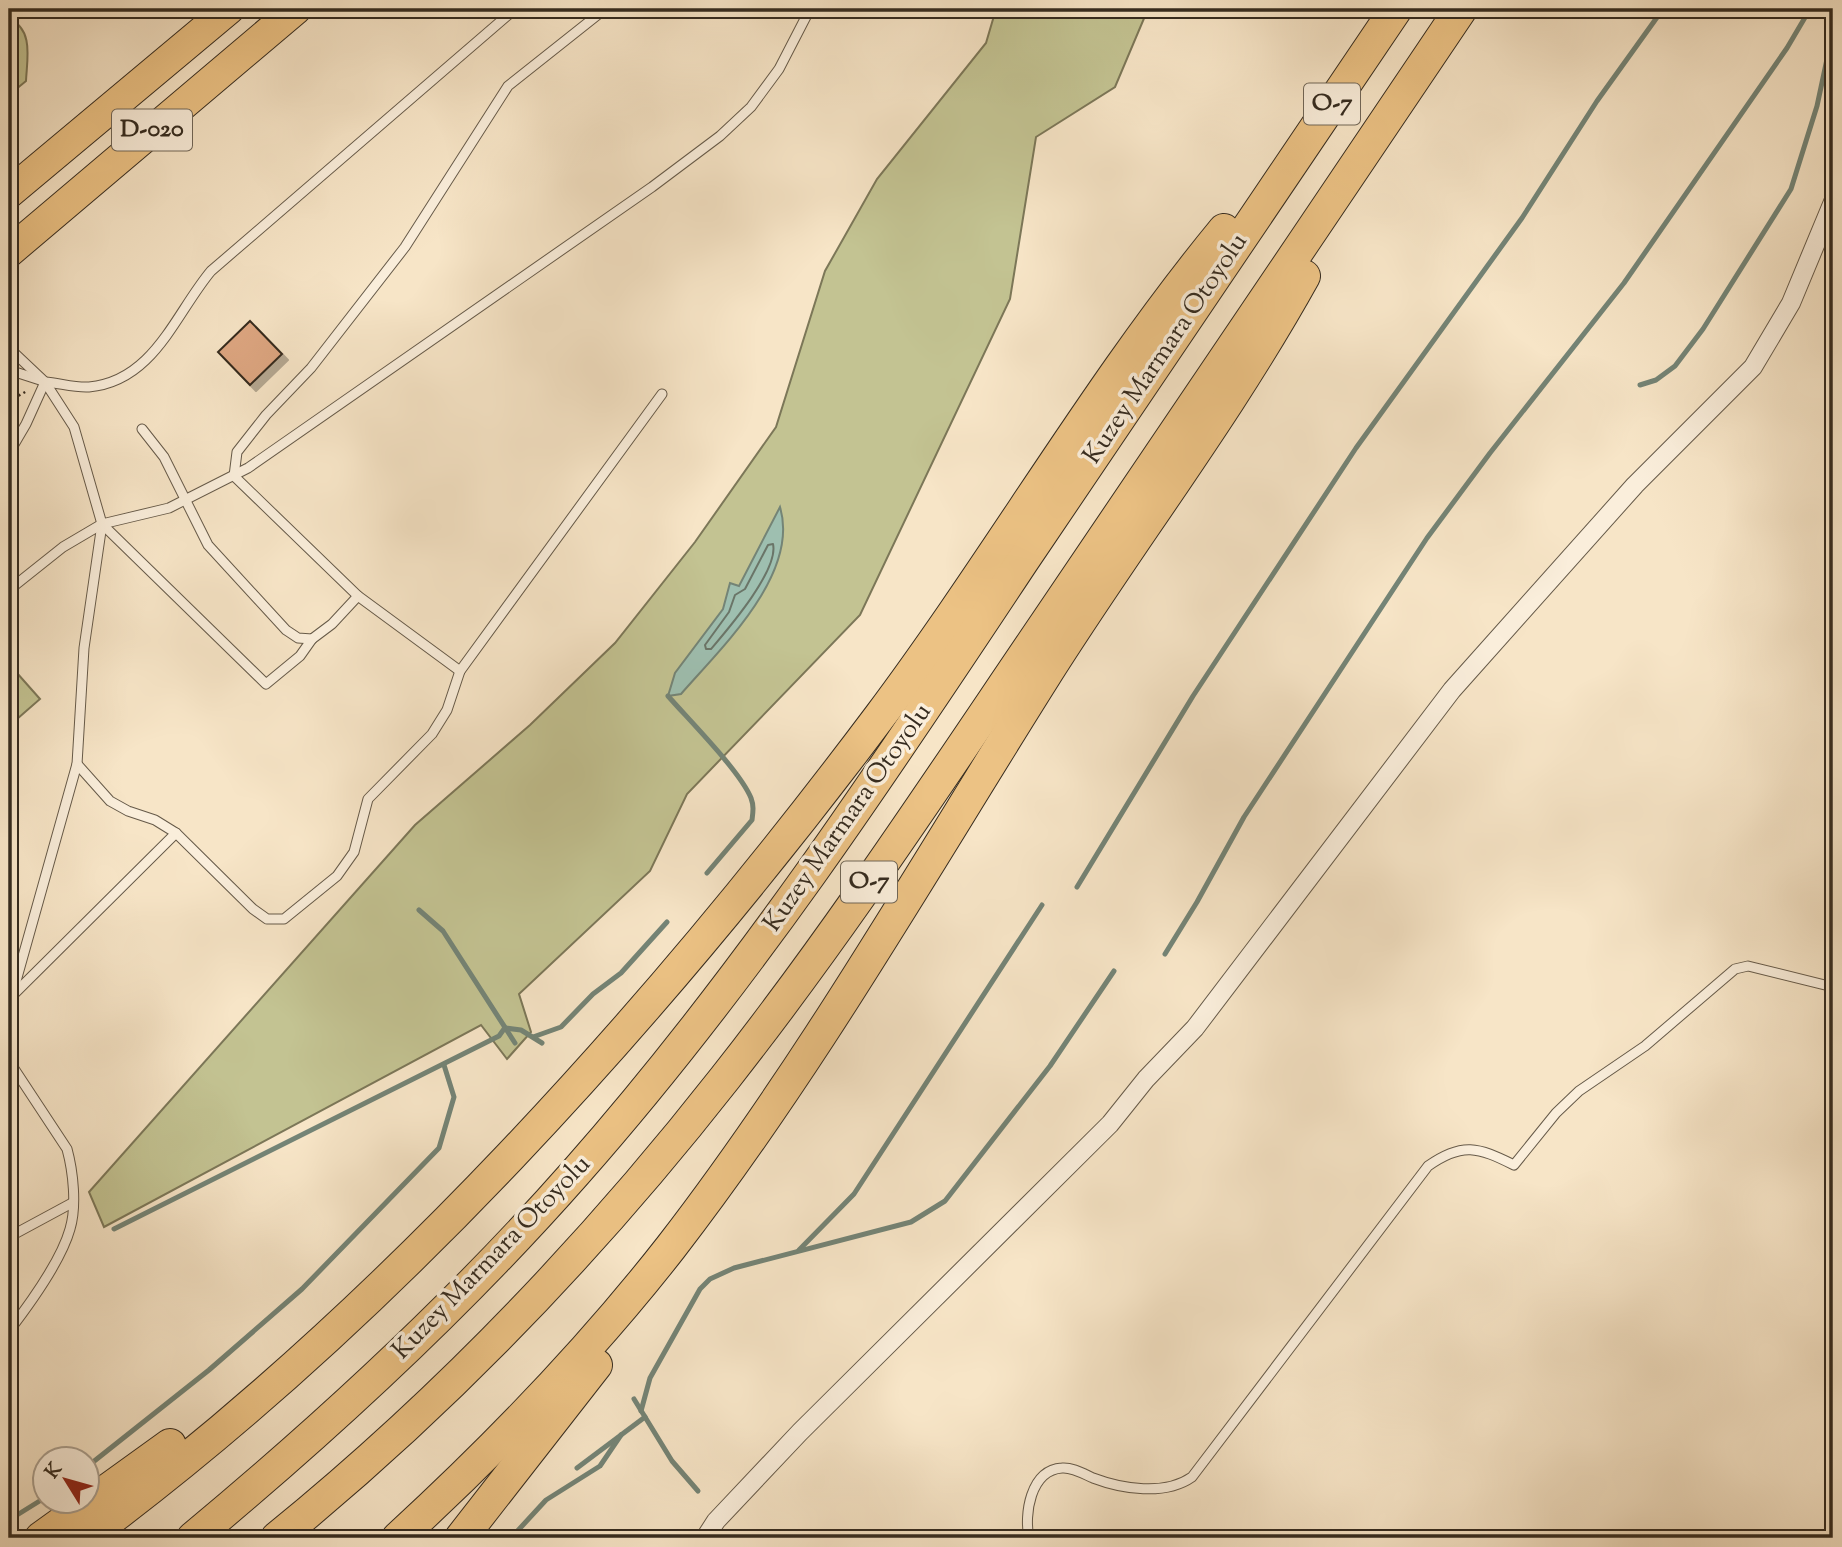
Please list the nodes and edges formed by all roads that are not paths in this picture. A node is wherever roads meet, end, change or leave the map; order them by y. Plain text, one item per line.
1 (229, 9) edge
2 (296, 9) edge
3 (515, 9) edge
4 (605, 9) edge
5 (810, 9) edge
6 (1396, 9) edge
7 (1461, 9) edge
8 (1367, 149) junction
9 (9, 193) edge
10 (1267, 198) junction
11 (1833, 202) edge
12 (9, 252) edge
13 (9, 348) edge
14 (9, 370) edge
15 (45, 382) junction
16 (662, 394) dead end
17 (142, 429) dead end
18 (9, 453) edge
19 (234, 477) junction
20 (186, 499) junction
21 (103, 524) junction
22 (9, 590) edge
23 (358, 596) junction
24 (312, 639) junction
25 (460, 671) junction
26 (77, 765) junction
27 (176, 833) junction
28 (1833, 987) edge
29 (10, 1002) edge
30 (818, 1038) junction
31 (9, 1061) edge
32 (575, 1083) junction
33 (72, 1203) junction
34 (9, 1237) edge
35 (9, 1331) edge
36 (41, 1538) edge
37 (85, 1538) edge
38 (193, 1538) edge
39 (277, 1538) edge
40 (398, 1538) edge
41 (461, 1538) edge
42 (705, 1538) edge
43 (1030, 1538) edge

1 - 9 highway, D-020
2 - 12 highway, D-020
3 - 15 lane
4 - 19 lane
5 - 19 lane
6 - 10 highway, Kuzey Marmara Otoyolu / O-7
7 - 8 highway, Kuzey Marmara Otoyolu / O-7
8 - 30 highway
8 - 39 highway, Kuzey Marmara Otoyolu / O-7
10 - 32 highway
10 - 38 highway, Kuzey Marmara Otoyolu / O-7
11 - 42 street
13 - 15 lane
14 - 15 lane
15 - 18 lane
15 - 21 lane
16 - 25 lane
17 - 20 lane
19 - 20 lane
19 - 23 lane
20 - 21 lane
20 - 24 lane
21 - 22 lane
21 - 24 lane
21 - 26 lane
23 - 24 lane
23 - 25 lane
25 - 27 lane
26 - 27 lane
26 - 29 lane
27 - 29 lane
28 - 43 lane
30 - 40 highway
30 - 41 highway
31 - 33 lane
32 - 36 highway
32 - 37 highway
33 - 34 lane
33 - 35 lane

